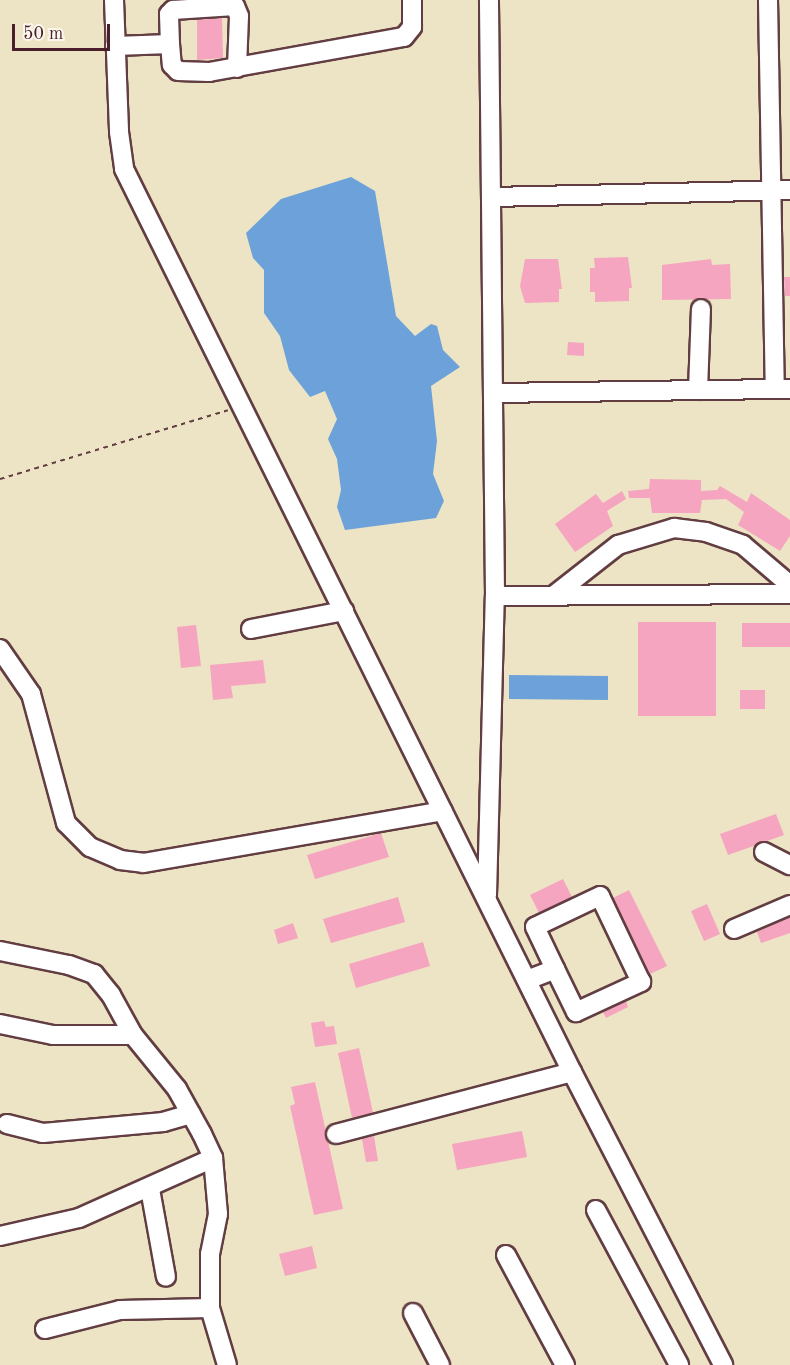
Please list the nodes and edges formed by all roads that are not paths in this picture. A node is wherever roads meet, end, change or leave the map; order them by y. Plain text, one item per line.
1 (114, 0) edge
2 (489, 0) edge
3 (768, 0) edge
4 (414, 1) edge
5 (171, 44) junction
6 (115, 46) junction
7 (237, 68) junction
8 (790, 190) edge
9 (770, 191) junction
10 (491, 197) junction
11 (701, 309) dead end
12 (782, 389) edge
13 (698, 390) junction
14 (493, 393) junction
15 (790, 585) edge
16 (790, 594) edge
17 (495, 596) junction
18 (553, 596) junction
19 (344, 611) junction
20 (251, 629) dead end
21 (0, 649) edge
22 (443, 811) junction
23 (764, 852) dead end
24 (790, 865) edge
25 (486, 896) junction
26 (790, 905) edge
27 (734, 929) dead end
28 (0, 951) edge
29 (555, 969) junction
30 (527, 980) junction
31 (0, 1024) edge
32 (133, 1035) junction
33 (572, 1072) junction
34 (191, 1114) junction
35 (7, 1124) dead end
36 (336, 1134) dead end
37 (213, 1158) junction
38 (150, 1189) junction
39 (596, 1210) dead end
40 (0, 1236) edge
41 (507, 1255) dead end
42 (166, 1276) dead end
43 (210, 1308) junction
44 (413, 1313) dead end
45 (45, 1329) dead end
46 (227, 1365) edge
47 (440, 1365) edge
48 (565, 1365) edge
49 (679, 1365) edge
50 (723, 1365) edge

1 - 6 street
2 - 10 street
3 - 9 street
4 - 7 street
5 - 6 street
5 - 7 street
5 - 7 street
6 - 19 street
8 - 9 street
9 - 10 street
9 - 12 street
10 - 14 street
11 - 13 street
12 - 13 street
13 - 14 street
14 - 17 street
15 - 18 street
16 - 18 street
17 - 18 street
17 - 25 street
19 - 20 street
19 - 22 street
21 - 22 street
22 - 25 street
23 - 24 street
25 - 30 street
26 - 27 street
28 - 32 street
29 - 29 street
29 - 30 street
30 - 33 street
31 - 32 street
32 - 34 street
33 - 36 street
33 - 50 street
34 - 35 street
34 - 37 street
37 - 38 street
37 - 43 street
38 - 40 street
38 - 42 street
39 - 49 street
41 - 48 street
43 - 45 street
43 - 46 street
44 - 47 street

